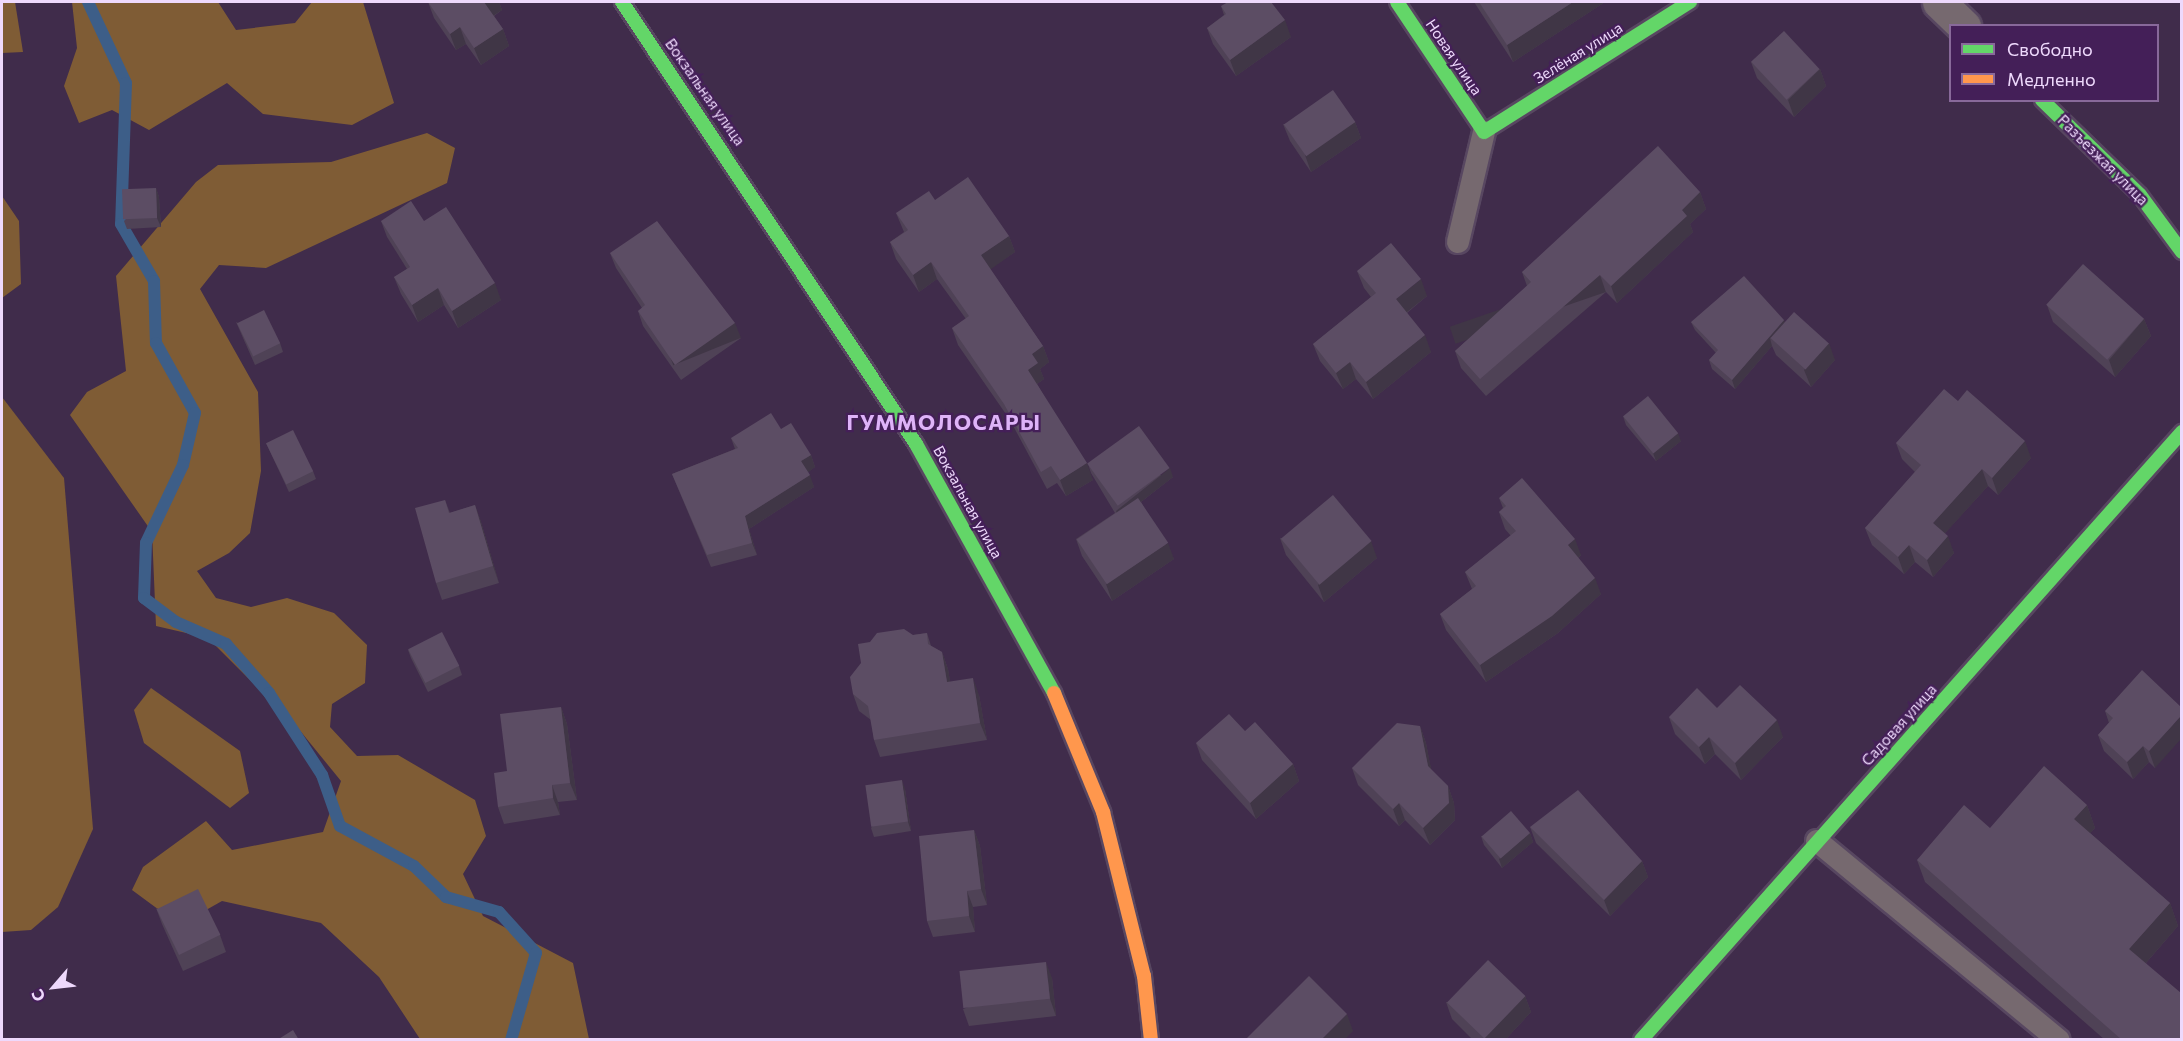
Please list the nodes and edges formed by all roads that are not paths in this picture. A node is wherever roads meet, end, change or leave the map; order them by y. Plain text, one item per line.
1 (622, 2) edge
2 (1396, 2) edge
3 (1690, 2) edge
4 (1939, 2) edge
5 (1962, 24) edge
6 (2044, 102) edge
7 (1484, 132) junction
8 (1458, 242) dead end
9 (2181, 252) edge
10 (2181, 432) edge
11 (1817, 841) junction
12 (1151, 1040) edge
13 (1641, 1040) edge
14 (2058, 1040) edge

1 - 12 street, Вокзальная улица
2 - 7 street, Новая улица
3 - 7 street, Зелёная улица
4 - 5 street
6 - 9 street, Разъезжая улица
7 - 8 lane
10 - 11 street, Садовая улица
11 - 13 street, Садовая улица
11 - 14 lane

